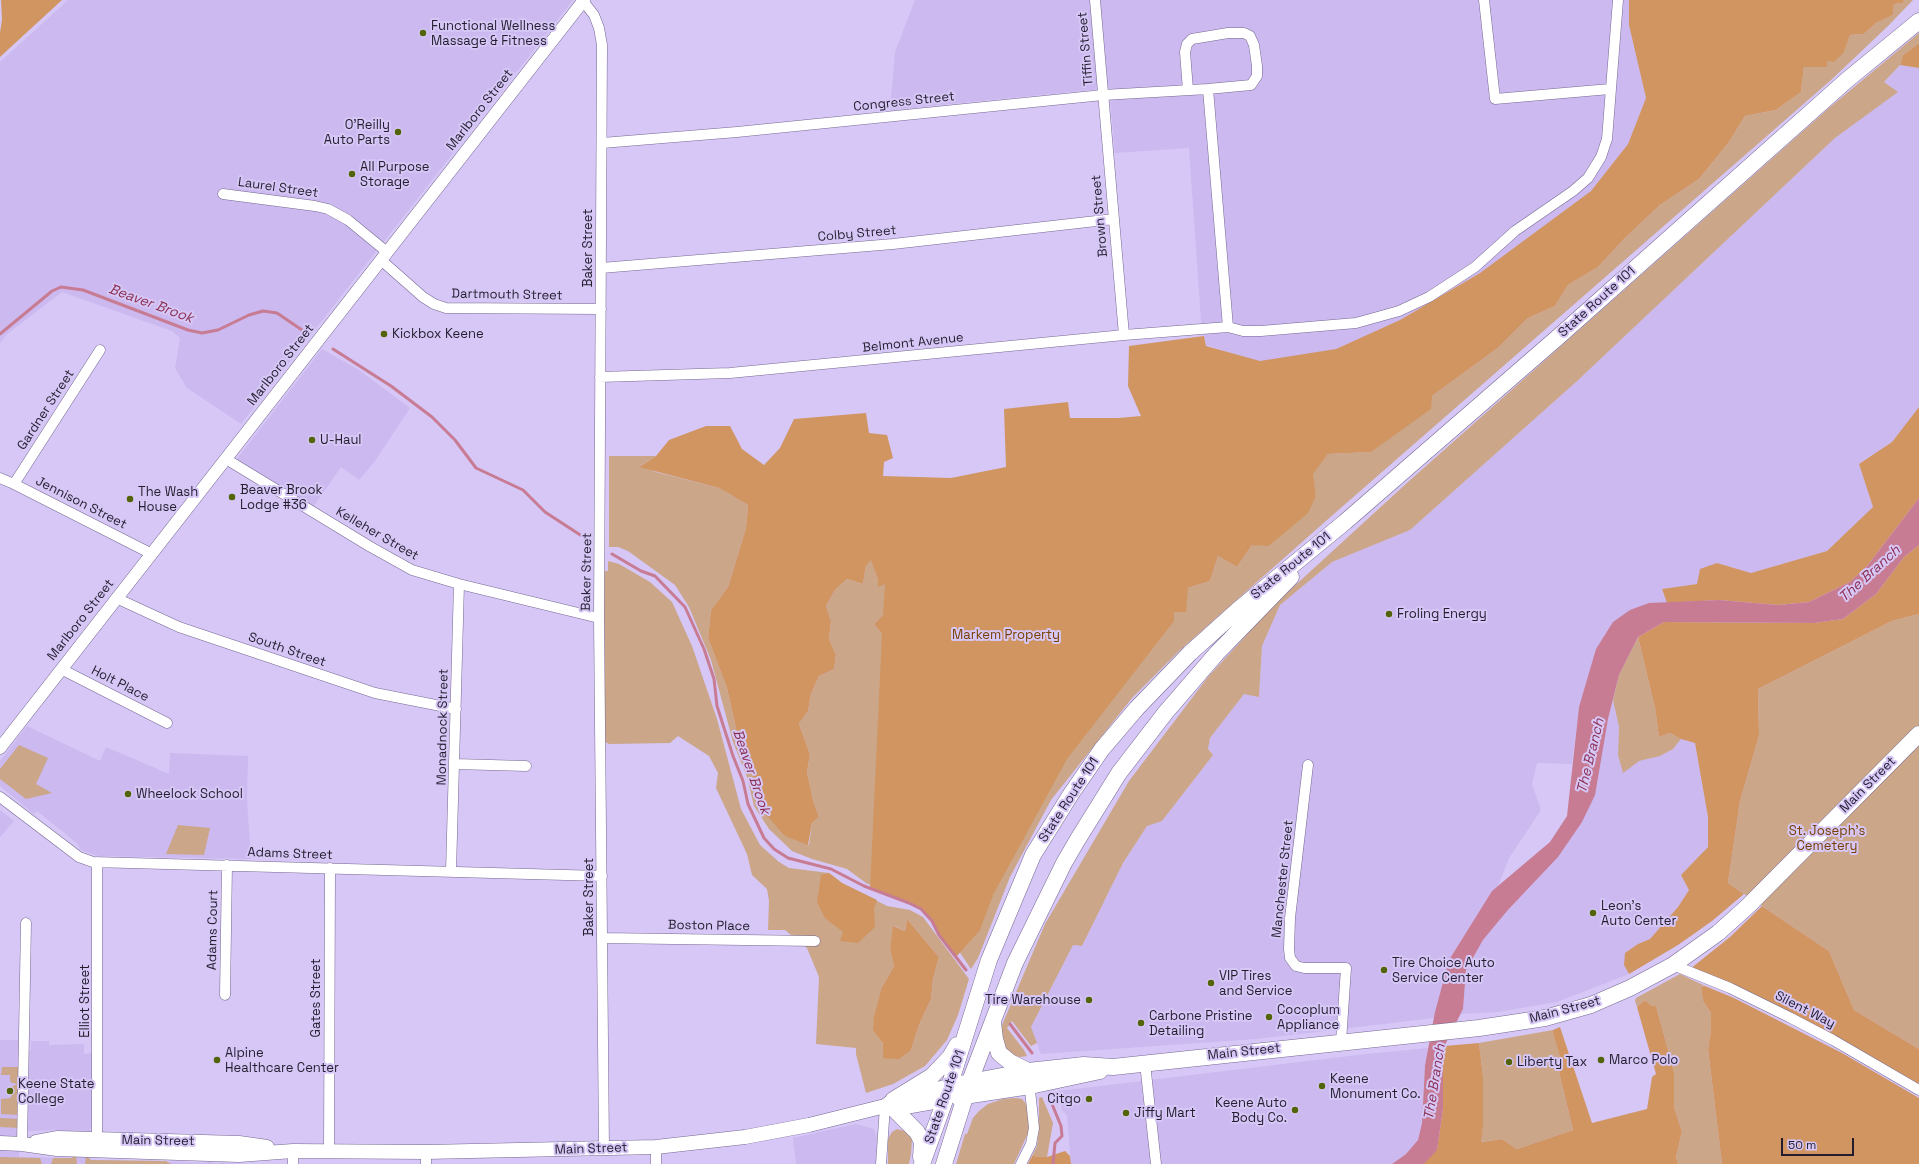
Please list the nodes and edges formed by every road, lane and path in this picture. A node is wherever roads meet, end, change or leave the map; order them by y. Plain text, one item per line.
1 (583, 0) edge
2 (1095, 0) edge
3 (1484, 0) edge
4 (1618, 0) edge
5 (1919, 7) edge
6 (1919, 21) edge
7 (1847, 80) junction
8 (1208, 89) junction
9 (1610, 89) junction
10 (1188, 90) junction
11 (1103, 95) junction
12 (602, 143) junction
13 (223, 194) dead end
14 (1114, 220) junction
15 (384, 256) junction
16 (601, 268) junction
17 (601, 309) junction
18 (1228, 327) junction
19 (1124, 335) junction
20 (100, 350) dead end
21 (600, 377) junction
22 (226, 459) junction
23 (0, 478) edge
24 (14, 484) junction
25 (1345, 522) junction
26 (150, 553) junction
27 (460, 584) junction
28 (116, 598) junction
29 (599, 618) junction
30 (61, 669) junction
31 (456, 709) junction
32 (167, 723) dead end
33 (1919, 734) edge
34 (2, 743) edge
35 (455, 764) junction
36 (1308, 765) dead end
37 (526, 766) dead end
38 (0, 797) edge
39 (97, 862) junction
40 (227, 865) junction
41 (330, 868) junction
42 (451, 871) junction
43 (602, 876) junction
44 (26, 923) dead end
45 (602, 938) junction
46 (815, 941) dead end
47 (1673, 965) junction
48 (225, 995) dead end
49 (996, 1014) junction
50 (971, 1019) junction
51 (1341, 1042) junction
52 (1145, 1063) junction
53 (1029, 1079) junction
54 (968, 1088) junction
55 (1919, 1090) edge
56 (947, 1093) junction
57 (891, 1105) junction
58 (97, 1139) junction
59 (0, 1143) edge
60 (22, 1144) junction
61 (656, 1147) junction
62 (604, 1149) junction
63 (329, 1152) junction
64 (293, 1157) edge
65 (426, 1158) edge
66 (656, 1164) edge
67 (881, 1164) edge
68 (921, 1164) edge
69 (944, 1164) edge
70 (1021, 1164) edge
71 (1156, 1164) edge

1 - 12 street, Baker Street
1 - 15 street, Marlboro Street
2 - 11 street, Tiffin Street
3 - 9 street
4 - 9 street, Belmont Avenue
5 - 7 highway, State Route 101
6 - 7 highway, State Route 101
7 - 25 highway, State Route 101
8 - 10 street, Congress Street
8 - 10 street
8 - 18 street
9 - 18 street, Belmont Avenue
10 - 11 street, Congress Street
11 - 12 street, Congress Street
11 - 14 street, Brown Street
12 - 16 street, Baker Street
13 - 15 street, Laurel Street
14 - 16 street, Colby Street
14 - 19 street, Brown Street
15 - 17 street, Dartmouth Street
15 - 22 street, Marlboro Street
16 - 17 street, Baker Street
17 - 21 street, Baker Street
18 - 19 street, Belmont Avenue
19 - 21 street, Belmont Avenue
20 - 24 street, Gardner Street
21 - 29 street, Baker Street
22 - 26 street, Marlboro Street
22 - 27 street, Kelleher Street
23 - 24 street, Jennison Street
24 - 26 street, Jennison Street
25 - 49 highway, State Route 101
25 - 50 highway, State Route 101
26 - 28 street, Marlboro Street
27 - 29 street, Kelleher Street
27 - 31 street, Monadnock Street
28 - 30 street, Marlboro Street
28 - 31 street, South Street
29 - 43 street, Baker Street
30 - 32 street, Holt Place
30 - 34 street, Marlboro Street
31 - 35 street, Monadnock Street
33 - 47 highway, Main Street
35 - 37 street
35 - 42 street, Monadnock Street
36 - 51 street, Manchester Street
38 - 39 street, Adams Street
39 - 40 street, Adams Street
39 - 58 street, Elliot Street
40 - 41 street, Adams Street
40 - 48 street, Adams Court
41 - 42 street, Adams Street
41 - 63 street, Gates Street
42 - 43 street, Adams Street
43 - 45 street, Baker Street
44 - 60 street
45 - 46 street, Boston Place
45 - 62 street, Baker Street
47 - 51 highway, Main Street
47 - 55 street, Silent Way
49 - 53 highway
49 - 54 highway, State Route 101
50 - 56 highway, State Route 101
50 - 57 highway
51 - 52 highway, Main Street
52 - 53 highway, Main Street
52 - 71 street
53 - 54 highway, Main Street
53 - 70 street
54 - 56 highway, Main Street
54 - 69 highway, State Route 101
56 - 57 main road, Main Street
56 - 68 highway, State Route 101
57 - 61 main road, Main Street
57 - 67 street
57 - 68 highway
58 - 60 main road, Main Street
58 - 64 main road, Main Street
59 - 60 main road, Main Street
60 - 64 main road, Main Street
61 - 62 main road, Main Street
61 - 66 street
62 - 65 main road, Main Street
63 - 64 main road, Main Street
63 - 65 main road, Main Street

